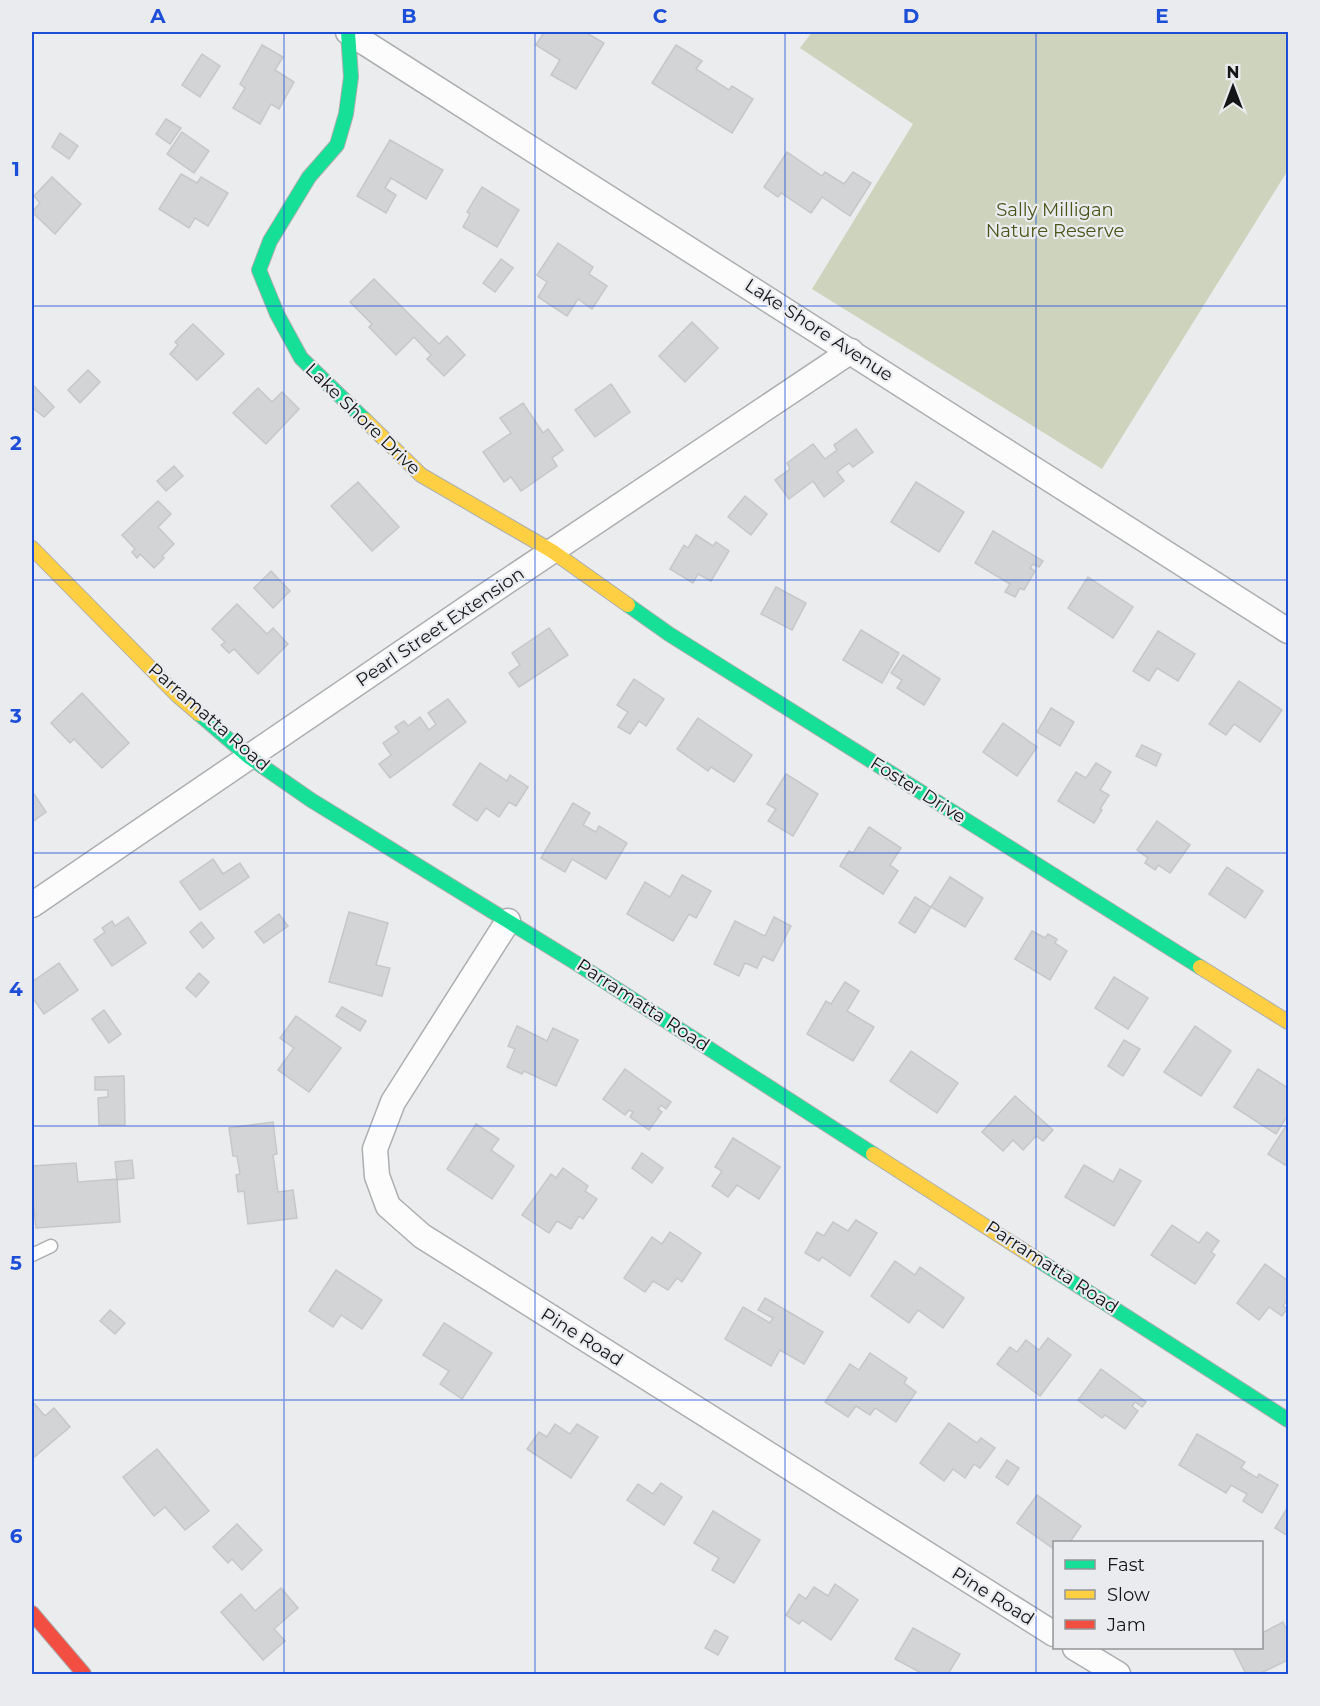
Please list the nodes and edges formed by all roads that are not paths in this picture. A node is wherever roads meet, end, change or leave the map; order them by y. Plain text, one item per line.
1 (348, 32) edge
2 (851, 351) junction
3 (32, 548) edge
4 (552, 551) junction
5 (1288, 631) edge
6 (249, 757) junction
7 (32, 905) edge
8 (508, 921) junction
9 (1288, 1022) edge
10 (51, 1246) dead end
11 (32, 1255) edge
12 (1288, 1420) edge
13 (32, 1613) edge
14 (1053, 1633) edge
15 (1078, 1649) edge
16 (84, 1674) edge
17 (1118, 1674) edge

1 - 2 street, Lake Shore Avenue
1 - 4 street, Lake Shore Drive
2 - 4 street, Pearl Street Extension
2 - 5 street, Lake Shore Avenue
3 - 6 street, Parramatta Road
4 - 6 street, Pearl Street Extension
4 - 9 street, Foster Drive
6 - 7 street, Pearl Street Extension
6 - 8 street, Parramatta Road
8 - 12 street, Parramatta Road
8 - 14 street, Pine Road
10 - 11 lane
13 - 16 street
15 - 17 street

